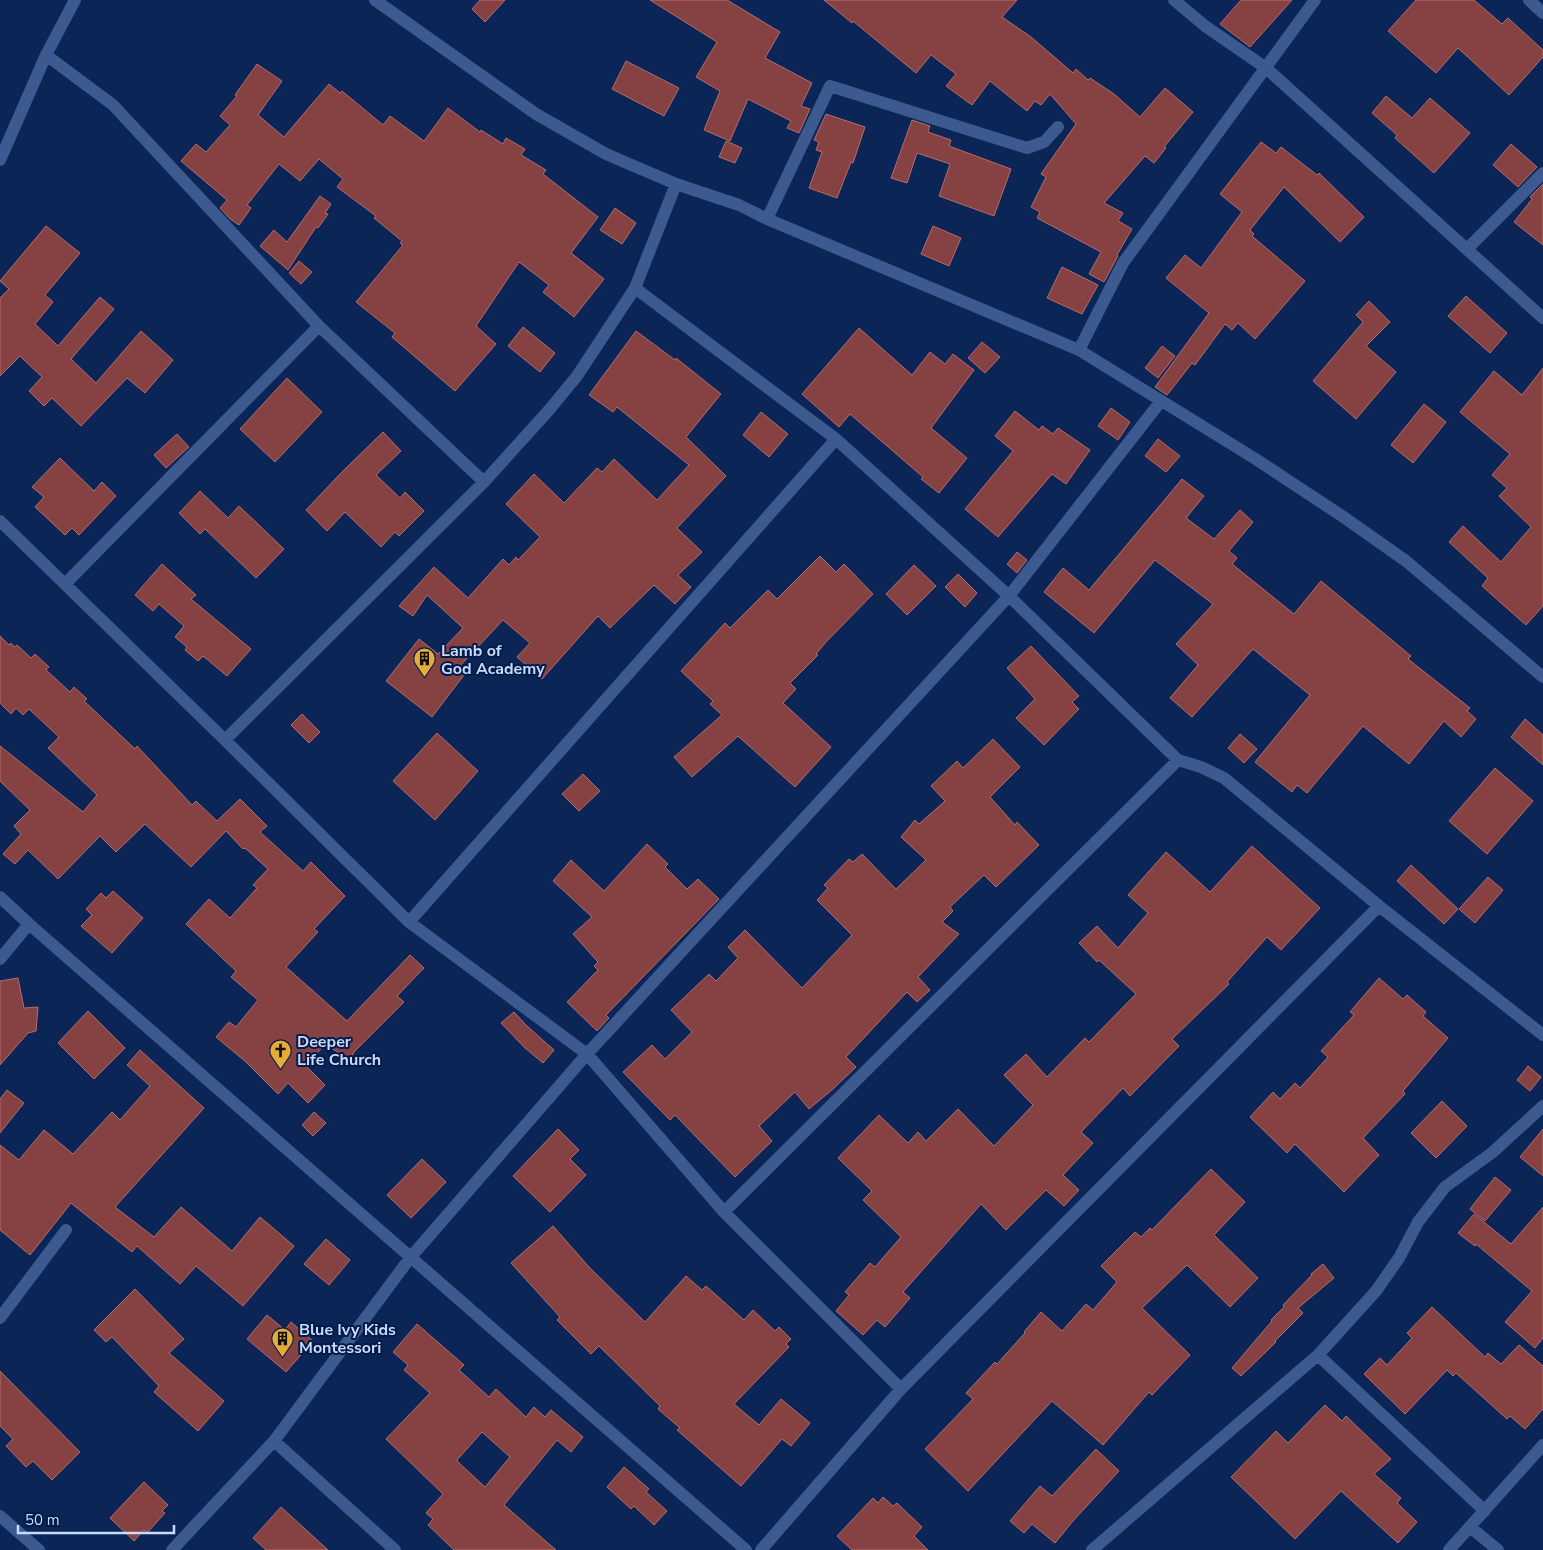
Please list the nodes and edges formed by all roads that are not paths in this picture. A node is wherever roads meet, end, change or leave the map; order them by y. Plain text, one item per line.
1 (75, 0) edge
2 (375, 0) edge
3 (1174, 0) edge
4 (1315, 0) edge
5 (1529, 0) edge
6 (1543, 13) edge
7 (46, 55) junction
8 (1266, 68) junction
9 (1058, 127) dead end
10 (0, 160) edge
11 (1543, 173) edge
12 (676, 184) junction
13 (767, 219) junction
14 (1467, 249) junction
15 (635, 288) junction
16 (1543, 318) edge
17 (319, 326) junction
18 (1079, 350) junction
19 (1161, 400) junction
20 (836, 439) junction
21 (484, 482) junction
22 (0, 521) edge
23 (65, 584) junction
24 (1009, 596) junction
25 (1543, 677) edge
26 (225, 740) junction
27 (1178, 760) junction
28 (0, 897) edge
29 (1379, 906) junction
30 (409, 922) junction
31 (29, 924) junction
32 (0, 959) edge
33 (1543, 1035) edge
34 (586, 1054) junction
35 (1543, 1106) edge
36 (724, 1212) junction
37 (66, 1230) dead end
38 (410, 1258) junction
39 (0, 1318) edge
40 (1318, 1355) junction
41 (901, 1389) junction
42 (274, 1441) junction
43 (1543, 1445) edge
44 (1485, 1510) junction
45 (0, 1516) edge
46 (1470, 1527) junction
47 (39, 1550) edge
48 (172, 1550) edge
49 (395, 1550) edge
50 (746, 1550) edge
51 (761, 1550) edge
52 (1092, 1550) edge
53 (1449, 1550) edge
54 (1498, 1550) edge

1 - 7 street
2 - 12 street
3 - 8 street
4 - 8 street
5 - 6 street
7 - 10 street
7 - 17 street
8 - 14 street
8 - 18 street
9 - 13 street
11 - 14 street
12 - 13 street
12 - 15 street
13 - 18 street
14 - 16 street
15 - 20 street
15 - 21 street
17 - 21 street
17 - 23 street
18 - 19 street
19 - 24 street
19 - 25 street
20 - 24 street
20 - 30 street
21 - 26 street
22 - 23 street
23 - 26 street
24 - 27 street
24 - 34 street
26 - 30 street
27 - 29 street
27 - 36 street
28 - 31 street
29 - 33 street
29 - 41 street
30 - 34 street
31 - 32 street
31 - 38 street
34 - 36 street
34 - 38 street
35 - 40 street
36 - 41 street
37 - 39 street
38 - 42 street
38 - 50 street
40 - 44 street
40 - 52 street
41 - 51 street
42 - 48 street
42 - 49 street
43 - 44 street
44 - 46 street
45 - 47 street
46 - 53 street
46 - 54 street

